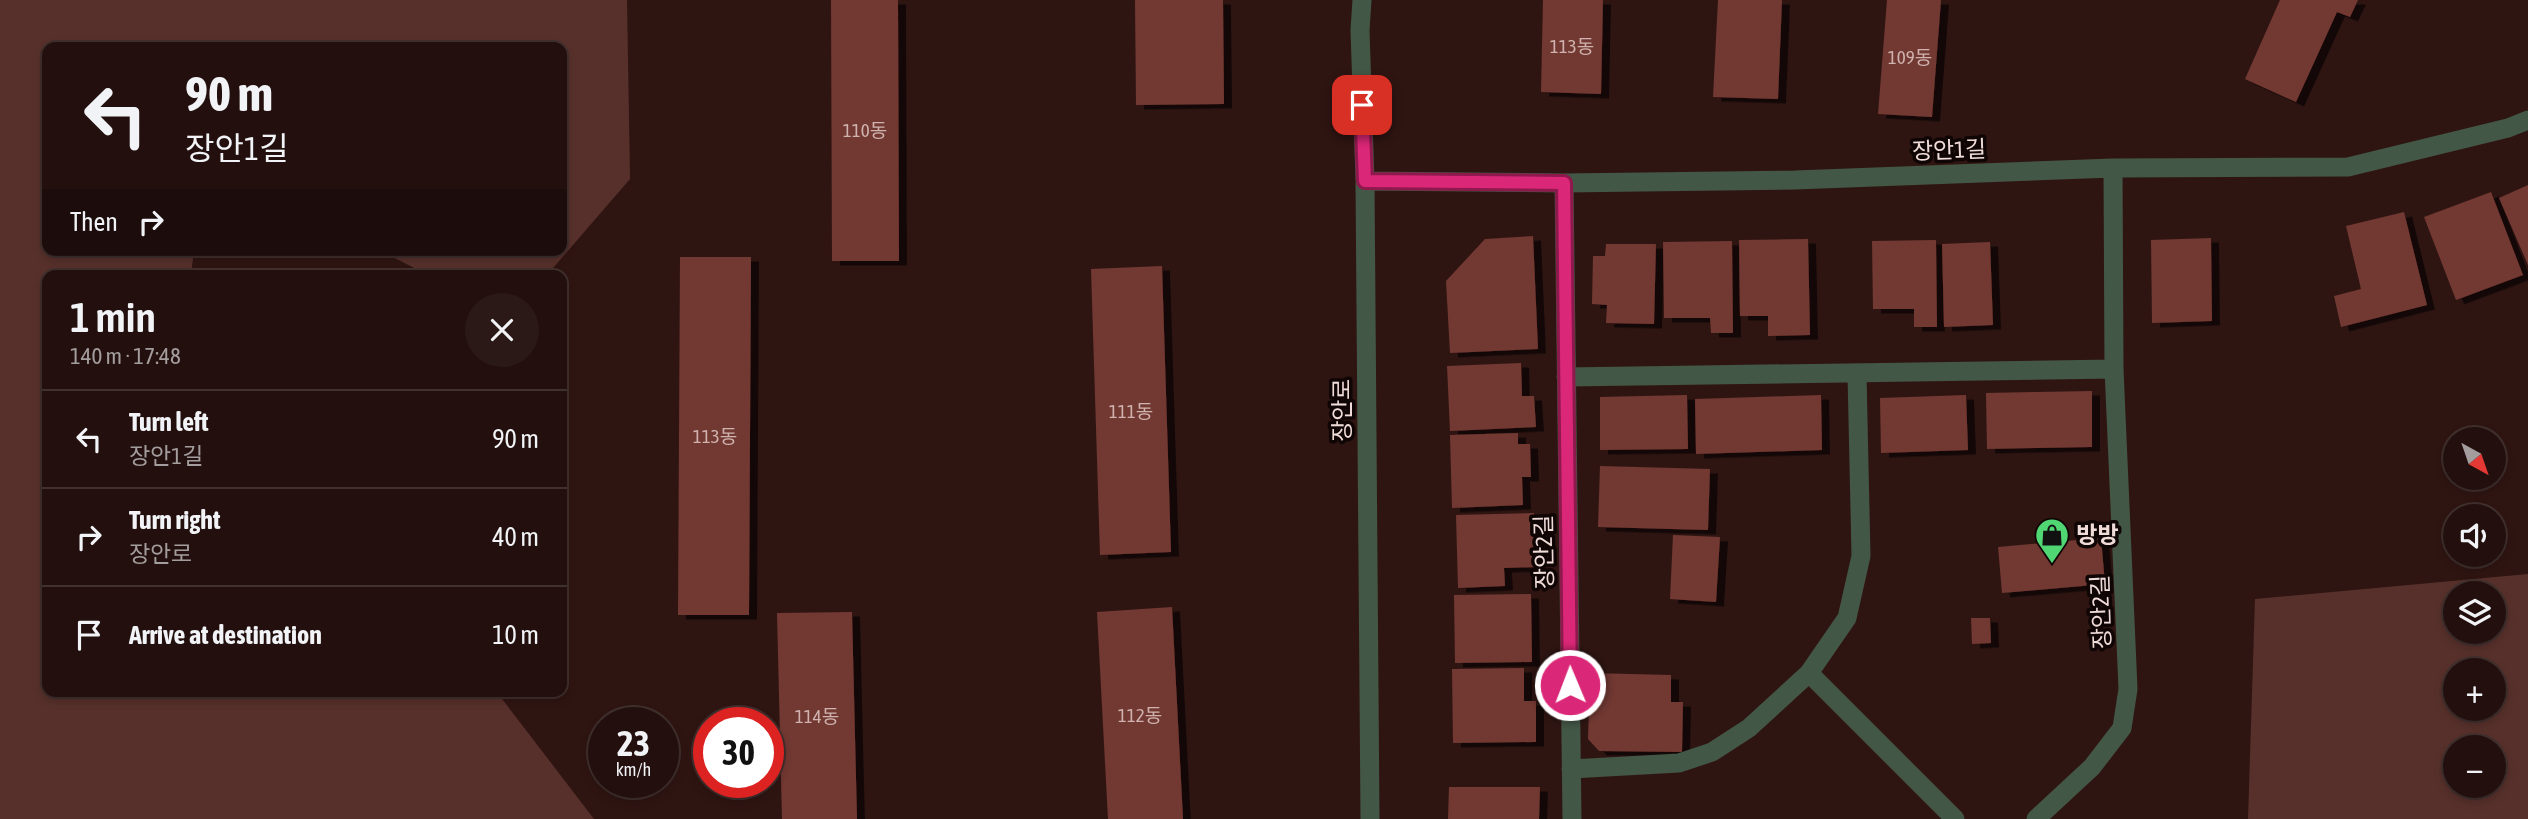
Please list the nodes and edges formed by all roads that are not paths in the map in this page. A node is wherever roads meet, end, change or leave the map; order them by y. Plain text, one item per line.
1 (1362, 0) edge
2 (2528, 120) edge
3 (2113, 168) junction
4 (1365, 181) junction
5 (1564, 183) junction
6 (2114, 369) junction
7 (1857, 374) junction
8 (1566, 377) junction
9 (1809, 673) junction
10 (1571, 769) junction
11 (1370, 819) edge
12 (1572, 819) edge
13 (1955, 819) edge
14 (2036, 819) edge

1 - 4 street, 장안로
2 - 3 street, 장안1길
3 - 5 street, 장안1길
3 - 6 street, 장안2길
4 - 5 street, 장안1길
4 - 11 street, 장안로
5 - 8 street, 장안2길
6 - 7 street
6 - 14 street, 장안2길
7 - 8 street
7 - 9 street
8 - 10 street, 장안2길
9 - 10 street
9 - 13 street
10 - 12 street, 장안2길

